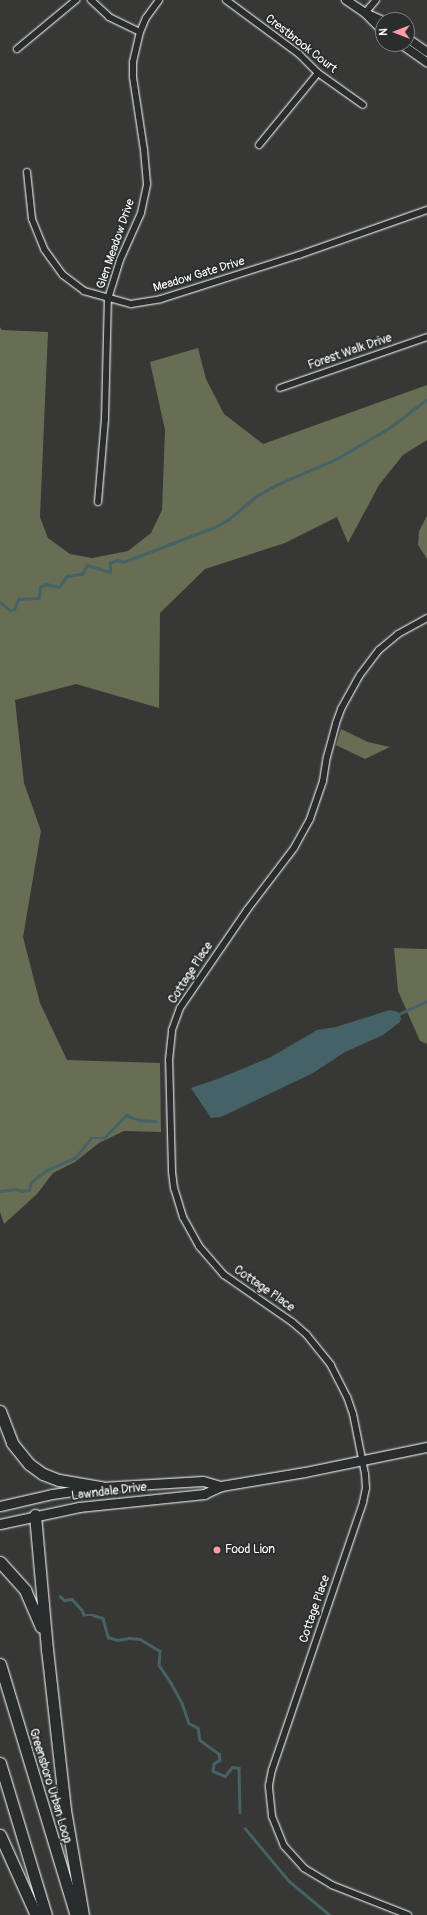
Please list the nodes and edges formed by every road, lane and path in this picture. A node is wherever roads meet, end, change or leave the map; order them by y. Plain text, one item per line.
1 (76, 0) edge
2 (91, 0) edge
3 (159, 0) edge
4 (226, 0) edge
5 (346, 0) edge
6 (376, 0) edge
7 (365, 13) junction
8 (375, 17) edge
9 (375, 23) edge
10 (140, 32) junction
11 (415, 44) edge
12 (17, 49) dead end
13 (413, 52) edge
14 (427, 52) edge
15 (427, 62) edge
16 (318, 73) junction
17 (363, 105) dead end
18 (259, 145) dead end
19 (27, 172) dead end
20 (427, 210) edge
21 (108, 299) junction
22 (427, 337) edge
23 (280, 388) dead end
24 (98, 502) dead end
25 (427, 618) edge
26 (0, 1410) edge
27 (427, 1447) edge
28 (363, 1461) junction
29 (221, 1486) junction
30 (101, 1487) junction
31 (0, 1506) edge
32 (36, 1515) junction
33 (0, 1524) edge
34 (0, 1562) edge
35 (47, 1649) junction
36 (0, 1664) edge
37 (0, 1763) edge
38 (0, 1835) edge
39 (36, 1915) edge
40 (46, 1915) edge
41 (76, 1915) edge
42 (83, 1915) edge
43 (408, 1915) edge

1 - 12 street
2 - 10 street
3 - 10 street, Glen Meadow Drive
4 - 16 street, Crestbrook Court
5 - 7 street
6 - 7 street
7 - 8 street
7 - 9 street
10 - 21 street, Glen Meadow Drive
11 - 14 street
13 - 15 street
16 - 17 street, Crestbrook Court
16 - 18 street
19 - 21 street, Meadow Gate Drive
20 - 21 street, Meadow Gate Drive
21 - 24 street, Glen Meadow Drive
22 - 23 street, Forest Walk Drive
25 - 28 street, Cottage Place
26 - 30 highway
27 - 28 main road, Lawndale Drive
28 - 29 main road, Lawndale Drive
28 - 43 street, Cottage Place
29 - 30 main road, Lawndale Drive
29 - 32 main road, Lawndale Drive
30 - 31 main road, Lawndale Drive
32 - 33 main road, Lawndale Drive
32 - 35 highway
34 - 35 highway
35 - 42 highway
36 - 41 highway, Greensboro Urban Loop
37 - 40 highway
38 - 39 highway

